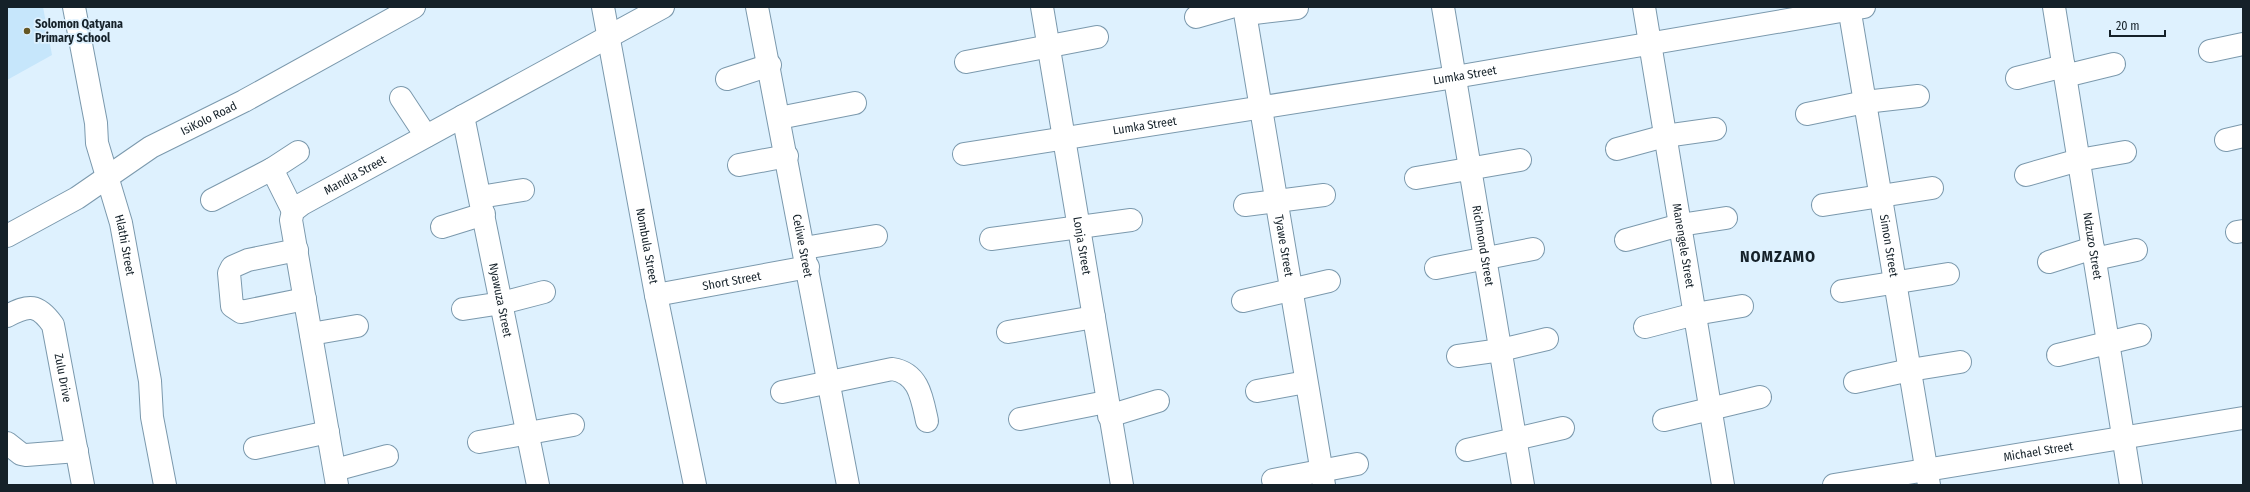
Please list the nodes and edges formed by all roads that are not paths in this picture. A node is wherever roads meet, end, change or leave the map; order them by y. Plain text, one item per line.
1 (74, 7) edge
2 (414, 7) edge
3 (602, 7) edge
4 (663, 7) edge
5 (757, 7) edge
6 (1042, 7) edge
7 (1443, 7) edge
8 (1644, 7) edge
9 (2054, 7) edge
10 (1296, 8) dead end
11 (1854, 8) edge
12 (1240, 9) edge
13 (1196, 17) dead end
14 (608, 36) junction
15 (1097, 37) dead end
16 (1650, 42) junction
17 (2243, 44) edge
18 (1048, 47) junction
19 (2210, 51) dead end
20 (966, 62) dead end
21 (2114, 64) dead end
22 (770, 65) junction
23 (2065, 71) junction
24 (1454, 77) junction
25 (2017, 78) dead end
26 (727, 79) dead end
27 (1918, 96) dead end
28 (401, 98) dead end
29 (1865, 102) junction
30 (855, 103) dead end
31 (1260, 108) junction
32 (1807, 114) dead end
33 (463, 116) junction
34 (780, 118) junction
35 (1715, 129) dead end
36 (426, 136) junction
37 (1665, 136) junction
38 (1065, 138) junction
39 (1617, 149) dead end
40 (298, 152) dead end
41 (2125, 152) dead end
42 (964, 154) dead end
43 (787, 156) junction
44 (1520, 160) dead end
45 (2079, 160) junction
46 (739, 165) dead end
47 (272, 169) junction
48 (1470, 169) junction
49 (2026, 175) dead end
50 (108, 177) junction
51 (1416, 178) dead end
52 (1932, 188) dead end
53 (523, 190) dead end
54 (1324, 195) dead end
55 (1880, 197) junction
56 (212, 200) dead end
57 (1276, 201) junction
58 (1245, 205) dead end
59 (1823, 205) dead end
60 (482, 206) junction
61 (293, 211) junction
62 (1726, 218) dead end
63 (1131, 220) dead end
64 (1680, 226) junction
65 (442, 227) dead end
66 (1079, 227) junction
67 (7, 236) edge
68 (876, 236) dead end
69 (991, 239) dead end
70 (1626, 240) dead end
71 (1533, 249) dead end
72 (297, 250) junction
73 (2136, 250) dead end
74 (2094, 253) junction
75 (806, 258) junction
76 (1485, 258) junction
77 (2049, 262) dead end
78 (1436, 268) dead end
79 (1948, 274) dead end
80 (1329, 282) dead end
81 (1895, 282) junction
82 (1291, 291) junction
83 (1842, 291) dead end
84 (544, 292) dead end
85 (656, 295) junction
86 (305, 299) junction
87 (1243, 302) dead end
88 (502, 303) junction
89 (1742, 306) dead end
90 (463, 309) dead end
91 (1695, 314) junction
92 (7, 316) edge
93 (1094, 317) junction
94 (357, 326) dead end
95 (1645, 327) dead end
96 (1008, 332) dead end
97 (311, 334) junction
98 (2140, 335) dead end
99 (1547, 339) dead end
100 (2109, 344) junction
101 (1501, 350) junction
102 (2058, 355) dead end
103 (1458, 356) dead end
104 (1960, 362) dead end
105 (1910, 370) junction
106 (829, 382) junction
107 (1306, 382) junction
108 (1855, 382) dead end
109 (1257, 391) dead end
110 (782, 392) dead end
111 (1760, 397) dead end
112 (1158, 401) dead end
113 (1108, 409) junction
114 (1711, 410) junction
115 (2243, 418) edge
116 (1020, 419) dead end
117 (927, 420) dead end
118 (1664, 420) dead end
119 (573, 425) dead end
120 (1563, 428) dead end
121 (328, 432) junction
122 (527, 432) junction
123 (2124, 438) junction
124 (1516, 440) junction
125 (479, 442) dead end
126 (7, 443) edge
127 (255, 448) dead end
128 (1467, 450) dead end
129 (77, 451) junction
130 (387, 456) dead end
131 (1357, 464) dead end
132 (336, 477) edge
133 (1322, 478) edge
134 (1928, 478) edge
135 (1273, 480) dead end
136 (83, 485) edge
137 (165, 485) edge
138 (538, 485) edge
139 (695, 485) edge
140 (848, 485) edge
141 (1122, 485) edge
142 (1523, 485) edge
143 (1724, 485) edge
144 (1834, 485) edge
145 (2131, 485) edge

1 - 50 street, Hlathi Street
2 - 50 street, IsiKolo Road
3 - 14 street, Nombula Street
4 - 14 street, Mandla Street
5 - 22 street, Celiwe Street
6 - 18 street, Lonja Street
7 - 24 street, Richmond Street
8 - 16 street, Manengele Street
9 - 23 street, Ndzuzo Street
10 - 12 street
11 - 16 street, Lumka Street
11 - 29 street, Simon Street
12 - 13 street
12 - 31 street, Tyawe Street
14 - 33 street, Mandla Street
14 - 85 street, Nombula Street
15 - 18 street
16 - 24 street, Lumka Street
16 - 37 street, Manengele Street
17 - 19 street
18 - 20 street
18 - 38 street, Lonja Street
21 - 23 street
22 - 26 street
22 - 34 street, Celiwe Street
23 - 25 street
23 - 45 street, Ndzuzo Street
24 - 31 street, Lumka Street
24 - 48 street, Richmond Street
27 - 29 street
28 - 36 street
29 - 32 street
29 - 55 street, Simon Street
30 - 34 street
31 - 38 street, Lumka Street
31 - 57 street, Tyawe Street
33 - 36 street, Mandla Street
33 - 60 street, Nyawuza Street
34 - 43 street, Celiwe Street
35 - 37 street
36 - 61 street, Mandla Street
37 - 39 street
37 - 64 street, Manengele Street
38 - 42 street, Lumka Street
38 - 66 street, Lonja Street
40 - 47 street
41 - 45 street
43 - 46 street
43 - 75 street, Celiwe Street
44 - 48 street
45 - 49 street
45 - 74 street, Ndzuzo Street
47 - 56 street
47 - 61 street
48 - 51 street
48 - 76 street, Richmond Street
50 - 67 street, IsiKolo Road
50 - 137 street, Hlathi Street
52 - 55 street
53 - 60 street
54 - 57 street
55 - 59 street
55 - 81 street, Simon Street
57 - 58 street
57 - 82 street, Tyawe Street
60 - 65 street
60 - 88 street, Nyawuza Street
61 - 72 street
62 - 64 street
63 - 66 street
64 - 70 street
64 - 91 street, Manengele Street
66 - 69 street
66 - 93 street, Lonja Street
68 - 75 street, Short Street
71 - 76 street
72 - 86 street
72 - 86 street
73 - 74 street
74 - 77 street
74 - 100 street, Ndzuzo Street
75 - 85 street, Short Street
75 - 106 street, Celiwe Street
76 - 78 street
76 - 101 street, Richmond Street
79 - 81 street
80 - 82 street
81 - 83 street
81 - 105 street, Simon Street
82 - 87 street
82 - 107 street, Tyawe Street
84 - 88 street
85 - 139 street, Nombula Street
86 - 97 street
88 - 90 street
88 - 122 street, Nyawuza Street
89 - 91 street
91 - 95 street
91 - 114 street, Manengele Street
92 - 129 street, Zulu Drive
93 - 96 street
93 - 113 street, Lonja Street
94 - 97 street
97 - 121 street
98 - 100 street
99 - 101 street
100 - 102 street
100 - 123 street, Ndzuzo Street
101 - 103 street
101 - 124 street, Richmond Street
104 - 105 street
105 - 108 street
105 - 134 street, Simon Street
106 - 110 street
106 - 117 street
106 - 140 street, Celiwe Street
107 - 109 street
107 - 133 street, Tyawe Street
111 - 114 street
112 - 113 street
113 - 116 street
113 - 141 street, Lonja Street
114 - 118 street
114 - 143 street, Manengele Street
115 - 123 street, Michael Street
119 - 122 street
120 - 124 street
121 - 127 street
121 - 132 street
122 - 125 street
122 - 138 street, Nyawuza Street
123 - 134 street, Michael Street
123 - 145 street, Ndzuzo Street
124 - 128 street
124 - 142 street, Richmond Street
126 - 129 street
129 - 136 street, Zulu Drive
130 - 132 street
131 - 133 street
133 - 135 street
134 - 144 street, Michael Street

